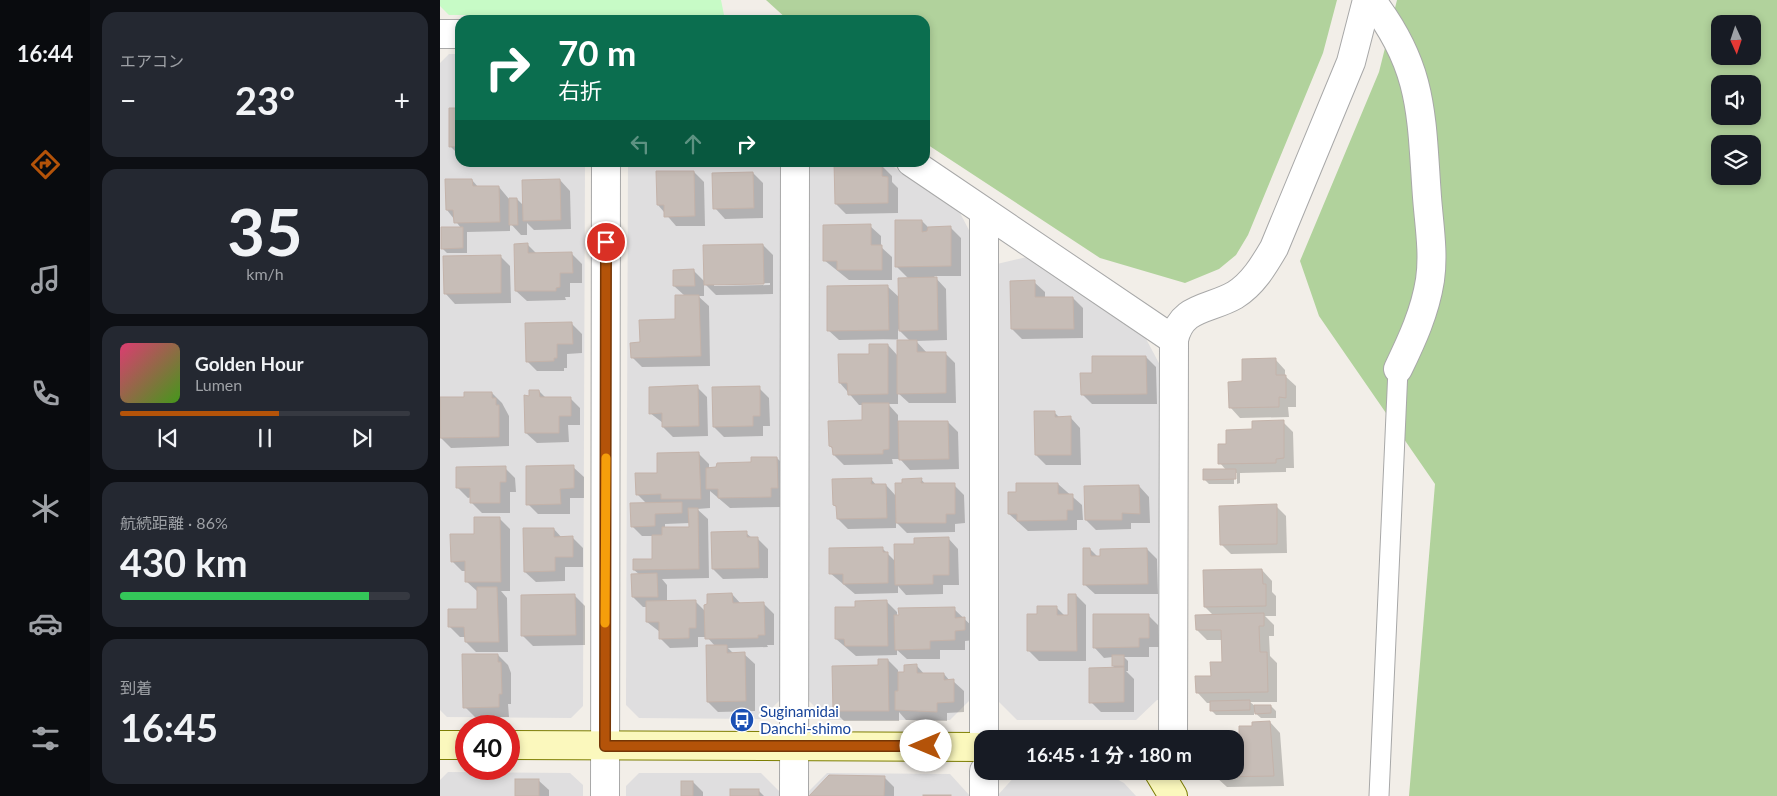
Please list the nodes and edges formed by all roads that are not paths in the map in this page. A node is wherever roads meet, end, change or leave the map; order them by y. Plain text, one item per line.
1 (1369, 0) edge
2 (440, 34) edge
3 (455, 34) edge
4 (606, 167) edge
5 (796, 167) edge
6 (918, 167) edge
7 (984, 212) junction
8 (1174, 340) junction
9 (1398, 369) joint
10 (984, 730) edge
11 (1173, 730) edge
12 (440, 745) edge
13 (455, 745) edge
14 (520, 745) edge
15 (605, 746) junction
16 (794, 746) junction
17 (974, 747) edge
18 (984, 780) edge
19 (605, 796) edge
20 (794, 796) edge
21 (984, 796) edge
22 (1379, 796) edge

1 - 8 street
1 - 9 street
2 - 3 street
4 - 15 street
5 - 16 street
6 - 7 street
7 - 8 street
7 - 10 street
8 - 11 street
9 - 22 lane
12 - 13 street
14 - 15 street
15 - 16 street
15 - 19 street
16 - 17 street
16 - 20 street
18 - 21 street

